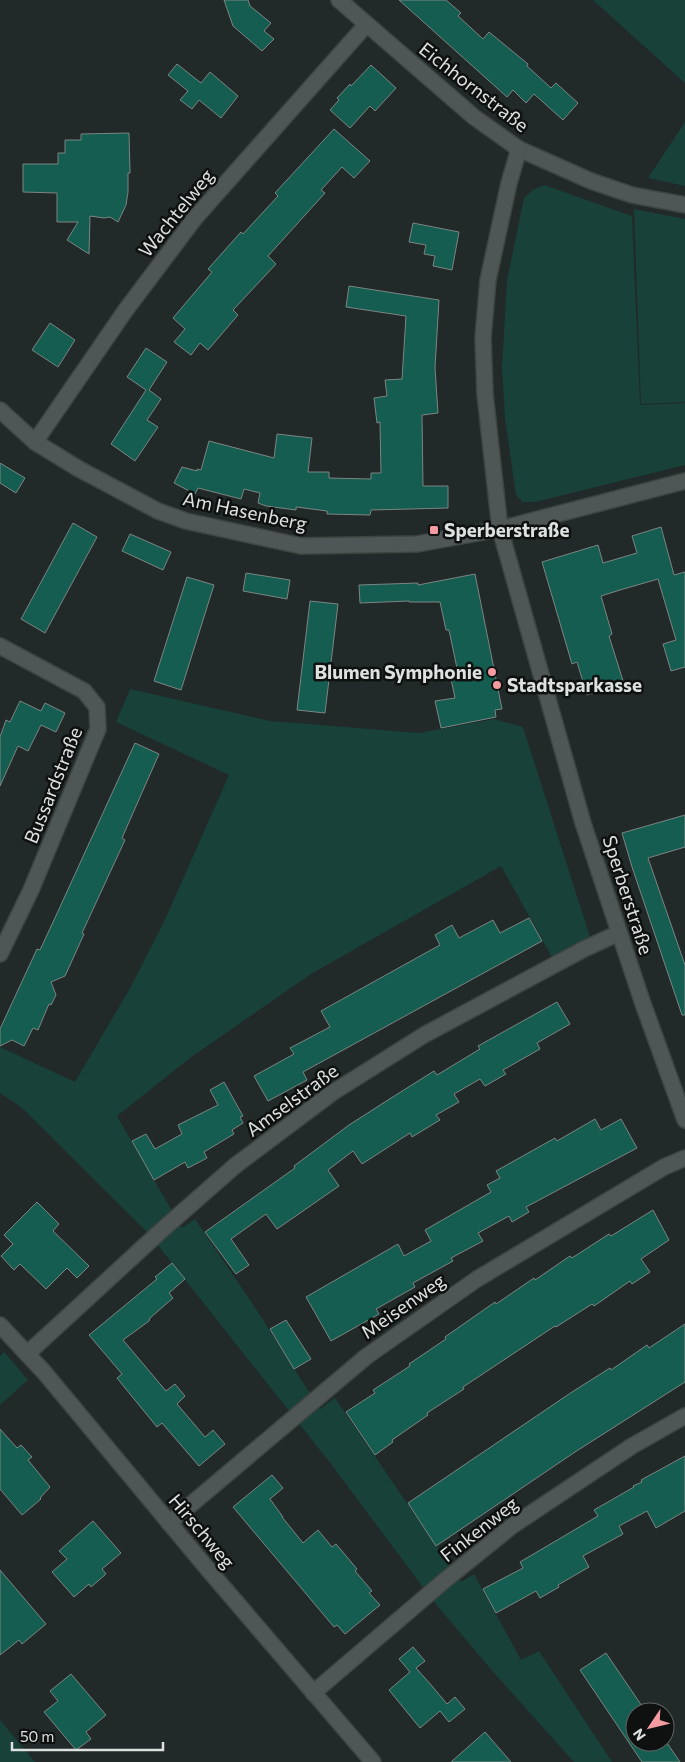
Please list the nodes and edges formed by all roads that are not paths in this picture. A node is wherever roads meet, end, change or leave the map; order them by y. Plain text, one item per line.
1 (339, 0) edge
2 (366, 25) junction
3 (519, 149) junction
4 (685, 205) edge
5 (0, 410) edge
6 (35, 442) junction
7 (685, 482) edge
8 (500, 529) junction
9 (0, 646) edge
10 (619, 933) junction
11 (0, 954) edge
12 (685, 1120) edge
13 (685, 1158) edge
14 (0, 1325) edge
15 (27, 1354) junction
16 (685, 1416) edge
17 (169, 1523) junction
18 (313, 1693) junction
19 (373, 1762) edge

1 - 2 street, Eichhornstraße
2 - 3 street, Eichhornstraße
2 - 6 street, Wachtelweg
3 - 4 street, Eichhornstraße
3 - 8 street, Sperberstraße
5 - 6 street, Am Hasenberg
6 - 8 street, Am Hasenberg
7 - 8 street, Am Hasenberg
8 - 10 street, Sperberstraße
9 - 11 street, Bussardstraße
10 - 12 street, Sperberstraße
10 - 15 street, Amselstraße
13 - 17 street, Meisenweg
14 - 15 street, Hirschweg
15 - 17 street, Hirschweg
16 - 18 street, Finkenweg
17 - 18 street, Hirschweg
18 - 19 street, Hirschweg

